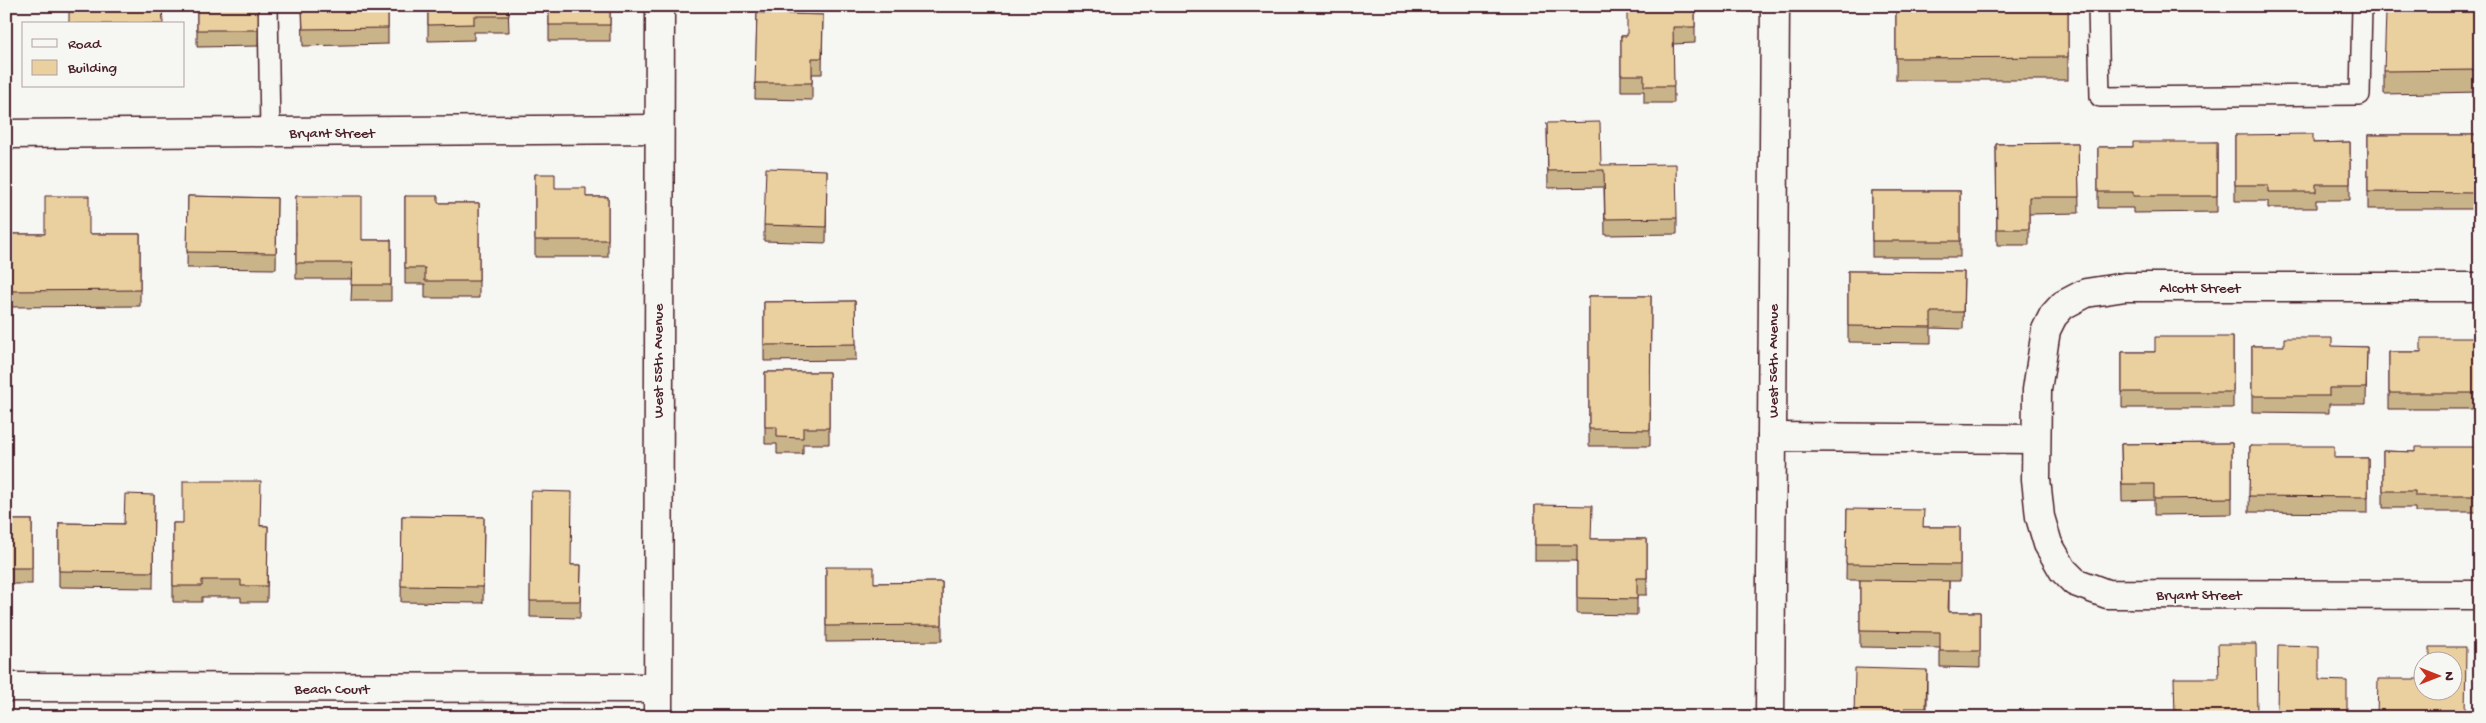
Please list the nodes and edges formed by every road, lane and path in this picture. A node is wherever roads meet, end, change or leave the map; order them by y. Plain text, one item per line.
1 (268, 6) edge
2 (660, 6) edge
3 (1774, 6) edge
4 (2098, 6) edge
5 (2362, 6) edge
6 (658, 129) junction
7 (270, 132) junction
8 (6, 134) edge
9 (2480, 287) edge
10 (1772, 437) junction
11 (2035, 438) junction
12 (2480, 595) edge
13 (6, 688) edge
14 (657, 688) junction
15 (658, 717) edge
16 (1770, 717) edge

1 - 7 lane
2 - 6 street, West 55th Avenue
3 - 10 street, West 56th Avenue
4 - 5 lane
6 - 7 street, Bryant Street
6 - 14 street, West 55th Avenue
7 - 8 street, Bryant Street
9 - 11 street, Alcott Street
10 - 11 street
10 - 16 street, West 56th Avenue
11 - 12 street, Bryant Street
13 - 14 street, Beach Court
14 - 15 street, West 55th Avenue

